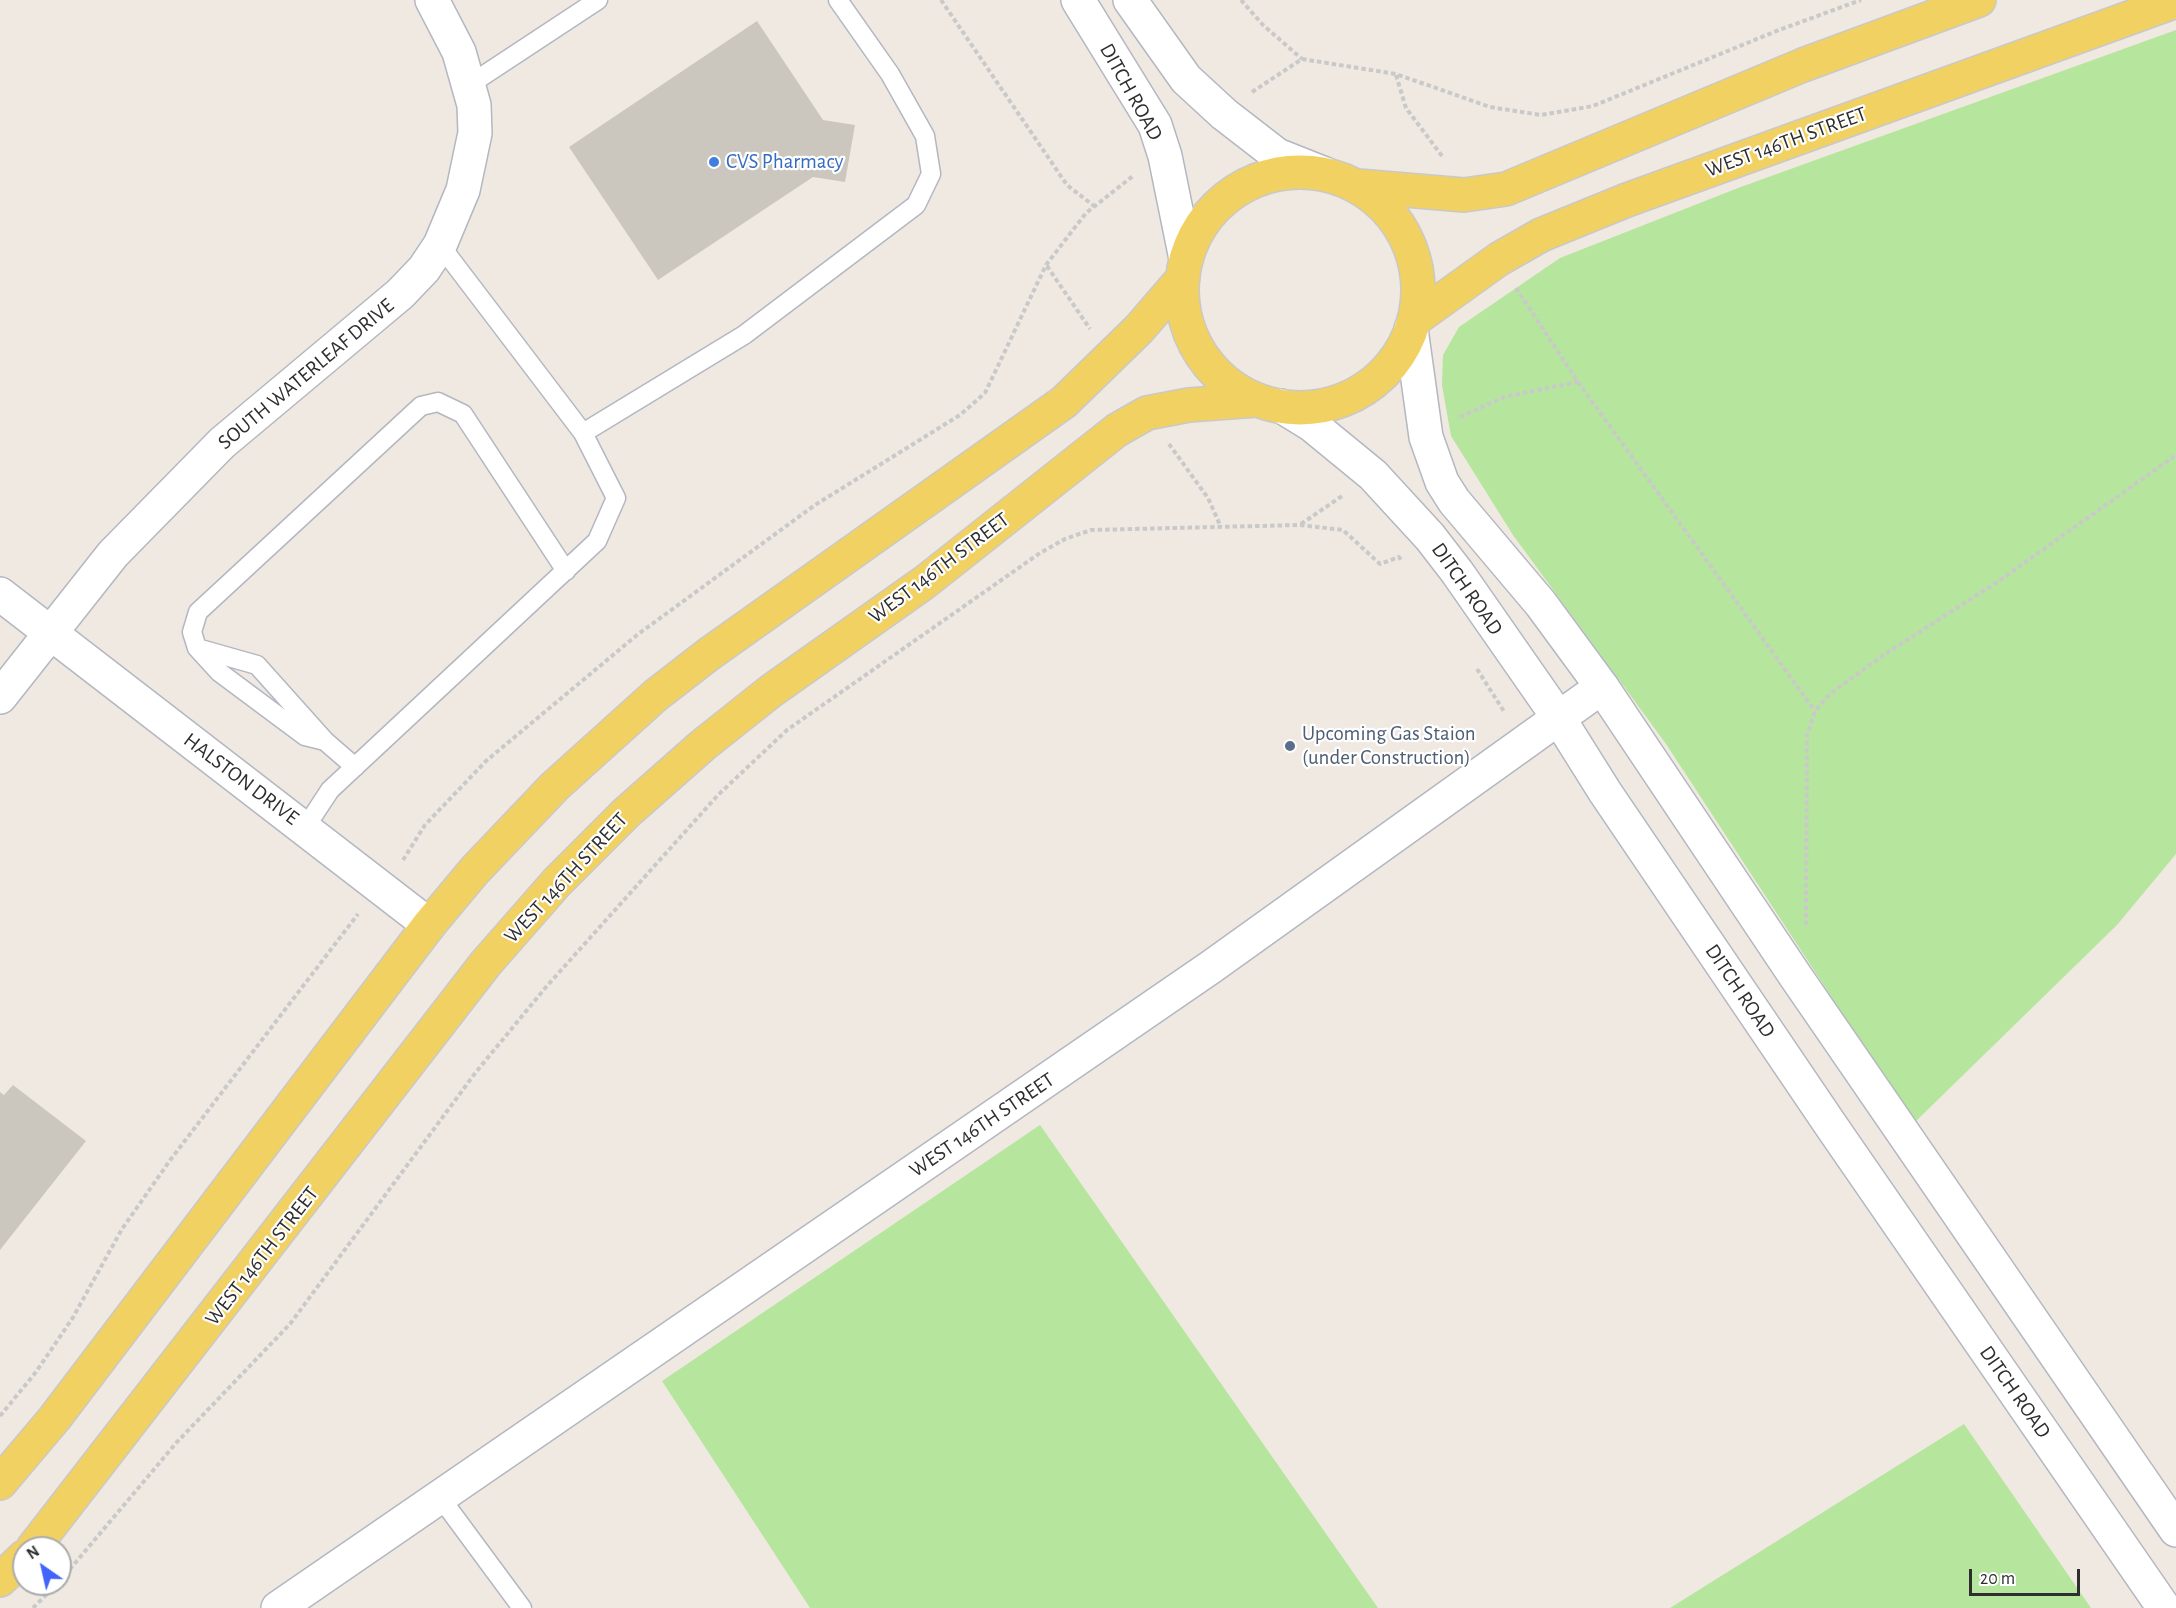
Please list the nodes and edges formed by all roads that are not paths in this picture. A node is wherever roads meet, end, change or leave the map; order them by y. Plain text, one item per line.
1 (432, 0) edge
2 (597, 0) edge
3 (838, 0) edge
4 (1078, 0) edge
5 (1130, 0) edge
6 (1978, 0) edge
7 (2176, 1) edge
8 (469, 85) junction
9 (1325, 174) junction
10 (1356, 185) junction
11 (440, 245) junction
12 (1185, 268) junction
13 (1413, 325) junction
14 (1269, 403) junction
15 (583, 433) junction
16 (566, 571) junction
17 (0, 594) edge
18 (51, 634) junction
19 (197, 648) junction
20 (1602, 687) junction
21 (0, 697) edge
22 (1558, 717) junction
23 (325, 741) junction
24 (355, 767) junction
25 (305, 828) junction
26 (429, 925) junction
27 (0, 1483) edge
28 (440, 1497) junction
29 (2176, 1530) edge
30 (42, 1536) edge
31 (12, 1568) edge
32 (0, 1580) edge
33 (278, 1608) edge
34 (522, 1608) edge
35 (2164, 1608) edge

1 - 8 street, SOUTH WATERLEAF DRIVE
2 - 8 lane
3 - 15 lane
4 - 12 street, DITCH ROAD
5 - 9 street
6 - 10 main road
7 - 13 main road, WEST 146TH STREET
8 - 11 street, SOUTH WATERLEAF DRIVE
9 - 10 main road
9 - 12 main road
10 - 13 main road
11 - 15 lane
11 - 18 street, SOUTH WATERLEAF DRIVE
12 - 14 main road
12 - 26 main road
13 - 14 main road, WEST 146TH STREET
13 - 20 street, DITCH ROAD
14 - 22 street, DITCH ROAD
14 - 30 main road, WEST 146TH STREET
15 - 16 lane
16 - 19 lane
16 - 24 lane
17 - 18 street, HALSTON DRIVE
18 - 21 street, SOUTH WATERLEAF DRIVE
18 - 25 street, HALSTON DRIVE
19 - 23 lane
19 - 23 lane
20 - 22 street, WEST 146TH STREET
20 - 29 street, DITCH ROAD
22 - 28 street, WEST 146TH STREET
22 - 35 street, DITCH ROAD
23 - 24 lane
24 - 25 lane
25 - 26 street, HALSTON DRIVE
26 - 27 main road
28 - 33 street, WEST 146TH STREET
28 - 34 lane
31 - 32 main road

